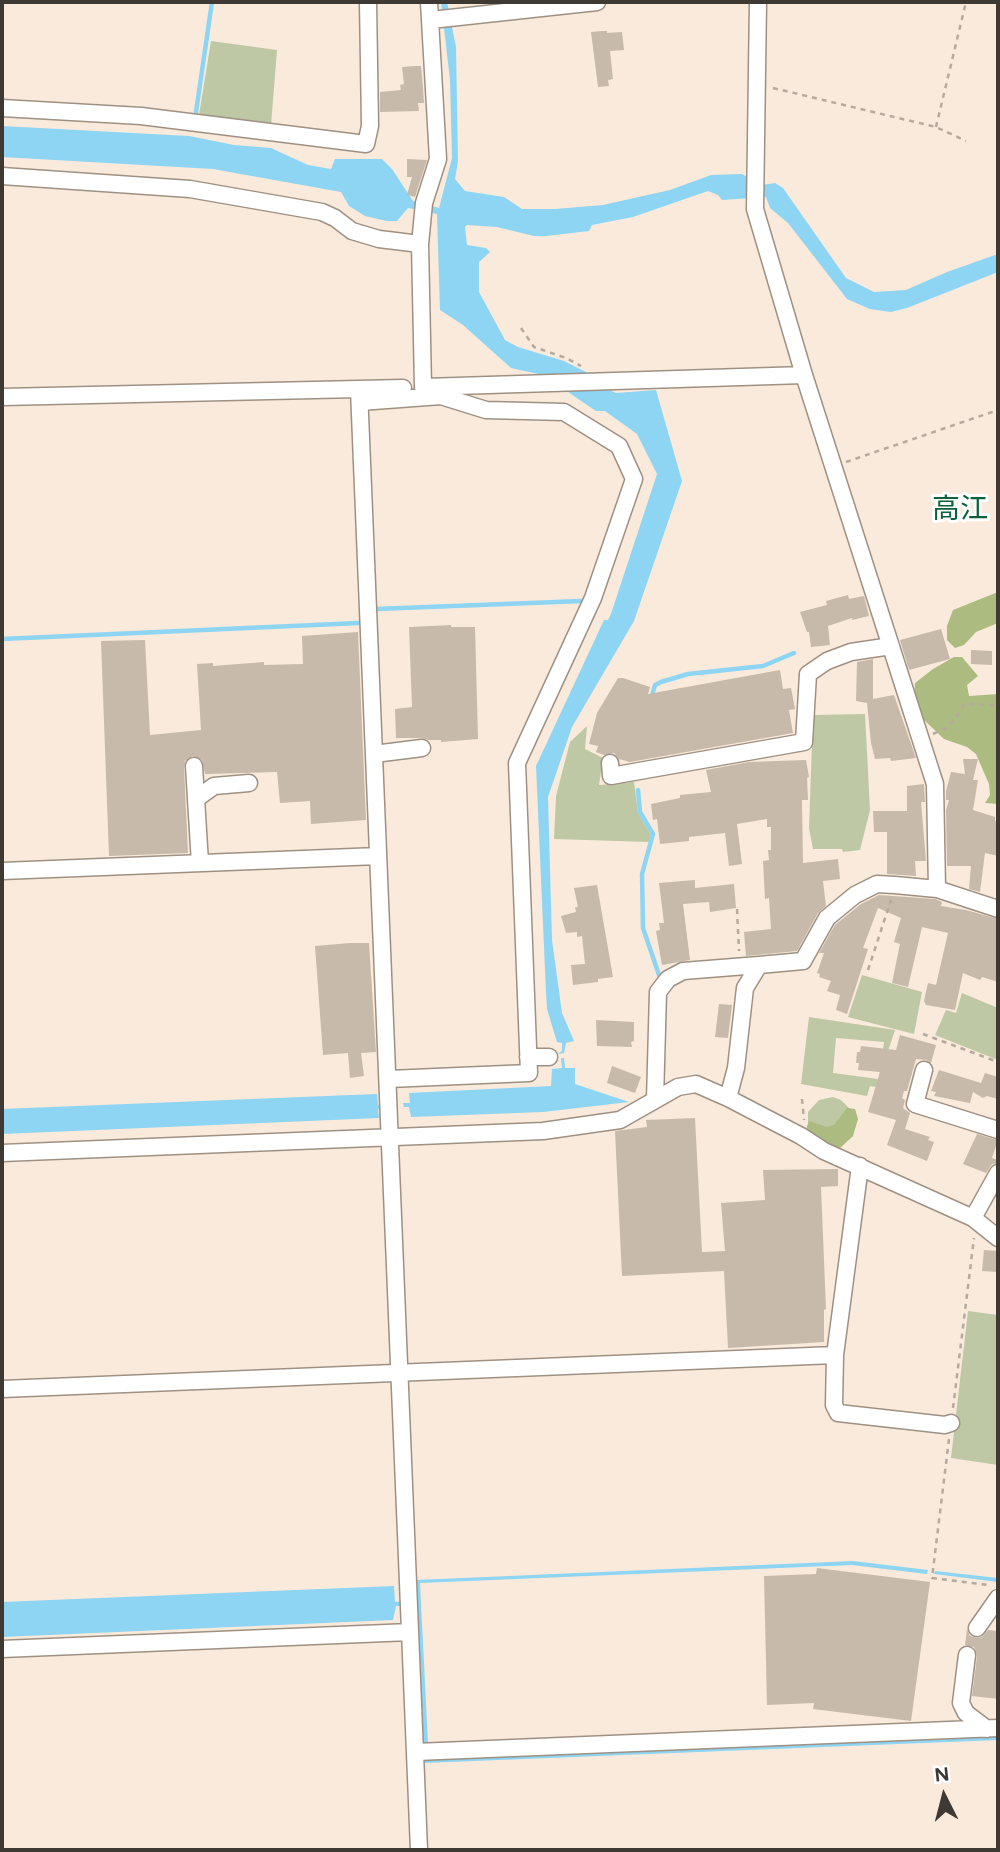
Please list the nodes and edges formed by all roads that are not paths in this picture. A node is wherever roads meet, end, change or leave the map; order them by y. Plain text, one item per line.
1 (368, 2) edge
2 (429, 2) edge
3 (597, 2) edge
4 (758, 2) edge
5 (431, 20) junction
6 (2, 108) edge
7 (2, 176) edge
8 (420, 244) junction
9 (804, 375) junction
10 (423, 387) junction
11 (359, 396) junction
12 (2, 397) edge
13 (891, 646) junction
14 (422, 748) dead end
15 (374, 754) junction
16 (610, 763) dead end
17 (194, 766) dead end
18 (249, 783) dead end
19 (196, 799) junction
20 (378, 856) junction
21 (200, 863) junction
22 (2, 871) edge
23 (937, 889) junction
24 (998, 909) edge
25 (759, 965) junction
26 (528, 1057) junction
27 (549, 1057) dead end
28 (924, 1070) dead end
29 (389, 1079) junction
30 (728, 1098) junction
31 (656, 1100) junction
32 (998, 1130) edge
33 (391, 1137) junction
34 (2, 1153) edge
35 (860, 1166) junction
36 (998, 1173) edge
37 (973, 1219) junction
38 (998, 1238) edge
39 (835, 1355) junction
40 (400, 1372) junction
41 (2, 1389) edge
42 (951, 1423) dead end
43 (998, 1598) edge
44 (976, 1628) dead end
45 (410, 1632) junction
46 (2, 1649) edge
47 (967, 1655) dead end
48 (993, 1728) edge
49 (416, 1752) junction
50 (419, 1850) edge

1 - 6 street
2 - 5 street
3 - 5 street
4 - 9 street
5 - 8 street
7 - 8 street
8 - 10 street
9 - 10 street
9 - 13 street
10 - 11 street
11 - 12 street
11 - 15 street
11 - 26 street
13 - 16 street
13 - 23 street
14 - 15 street
15 - 20 street
17 - 19 street
18 - 19 street
19 - 21 street
20 - 21 street
20 - 29 street
21 - 22 street
23 - 24 street
23 - 25 street
25 - 30 street
25 - 31 street
26 - 27 street
26 - 29 street
28 - 32 street
29 - 33 street
30 - 31 street
30 - 35 street
31 - 33 street
33 - 34 street
33 - 40 street
35 - 37 street
35 - 39 street
36 - 37 street
37 - 38 street
39 - 40 street
39 - 42 street
40 - 41 street
40 - 45 street
43 - 44 street
45 - 46 street
45 - 49 street
47 - 48 street
48 - 49 street
49 - 50 street

